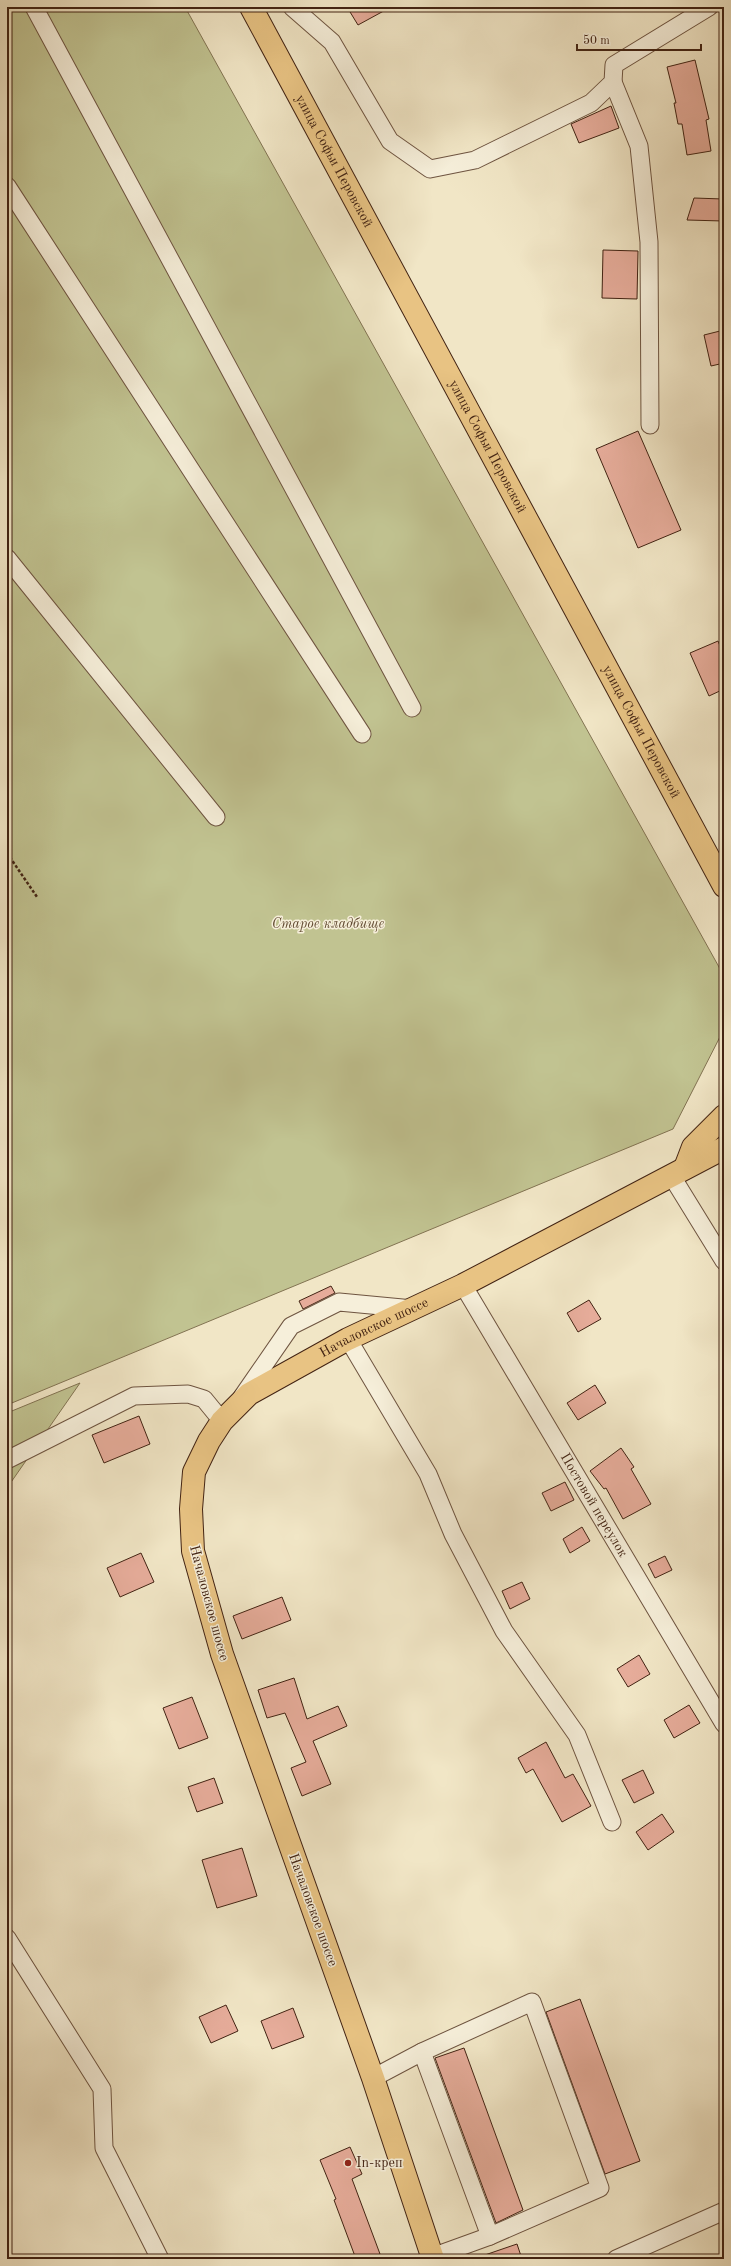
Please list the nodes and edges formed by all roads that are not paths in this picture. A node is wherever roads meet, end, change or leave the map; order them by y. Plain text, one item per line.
1 (34, 7) edge
2 (251, 7) edge
3 (292, 7) edge
4 (709, 7) edge
5 (613, 82) junction
6 (7, 186) edge
7 (650, 425) dead end
8 (7, 558) edge
9 (412, 708) dead end
10 (362, 734) dead end
11 (216, 817) dead end
12 (724, 886) edge
13 (724, 1116) edge
14 (724, 1136) edge
15 (724, 1148) edge
16 (724, 1155) edge
17 (678, 1172) junction
18 (724, 1261) edge
19 (463, 1285) junction
20 (413, 1309) junction
21 (348, 1339) junction
22 (228, 1416) junction
23 (7, 1460) edge
24 (724, 1724) edge
25 (612, 1822) dead end
26 (7, 1938) edge
27 (422, 2052) junction
28 (373, 2078) junction
29 (724, 2210) edge
30 (490, 2236) junction
31 (433, 2258) edge
32 (160, 2259) edge
33 (616, 2259) edge

1 - 9 street
2 - 12 main road, улица Софьи Перовской
3 - 5 street
4 - 5 street
5 - 7 street
6 - 10 street
8 - 11 street
13 - 17 main road
14 - 17 main road
15 - 17 main road, Началовское шоссе
16 - 17 main road
17 - 18 street
17 - 19 main road, Началовское шоссе
19 - 20 main road, Началовское шоссе
19 - 24 street, Постовой переулок
20 - 21 main road, Началовское шоссе
20 - 22 street
21 - 22 main road, Началовское шоссе
21 - 25 street
22 - 23 street
22 - 28 main road, Началовское шоссе
26 - 32 street
27 - 28 street
27 - 30 street
27 - 30 street
28 - 31 main road, Началовское шоссе
29 - 33 street
30 - 31 street

